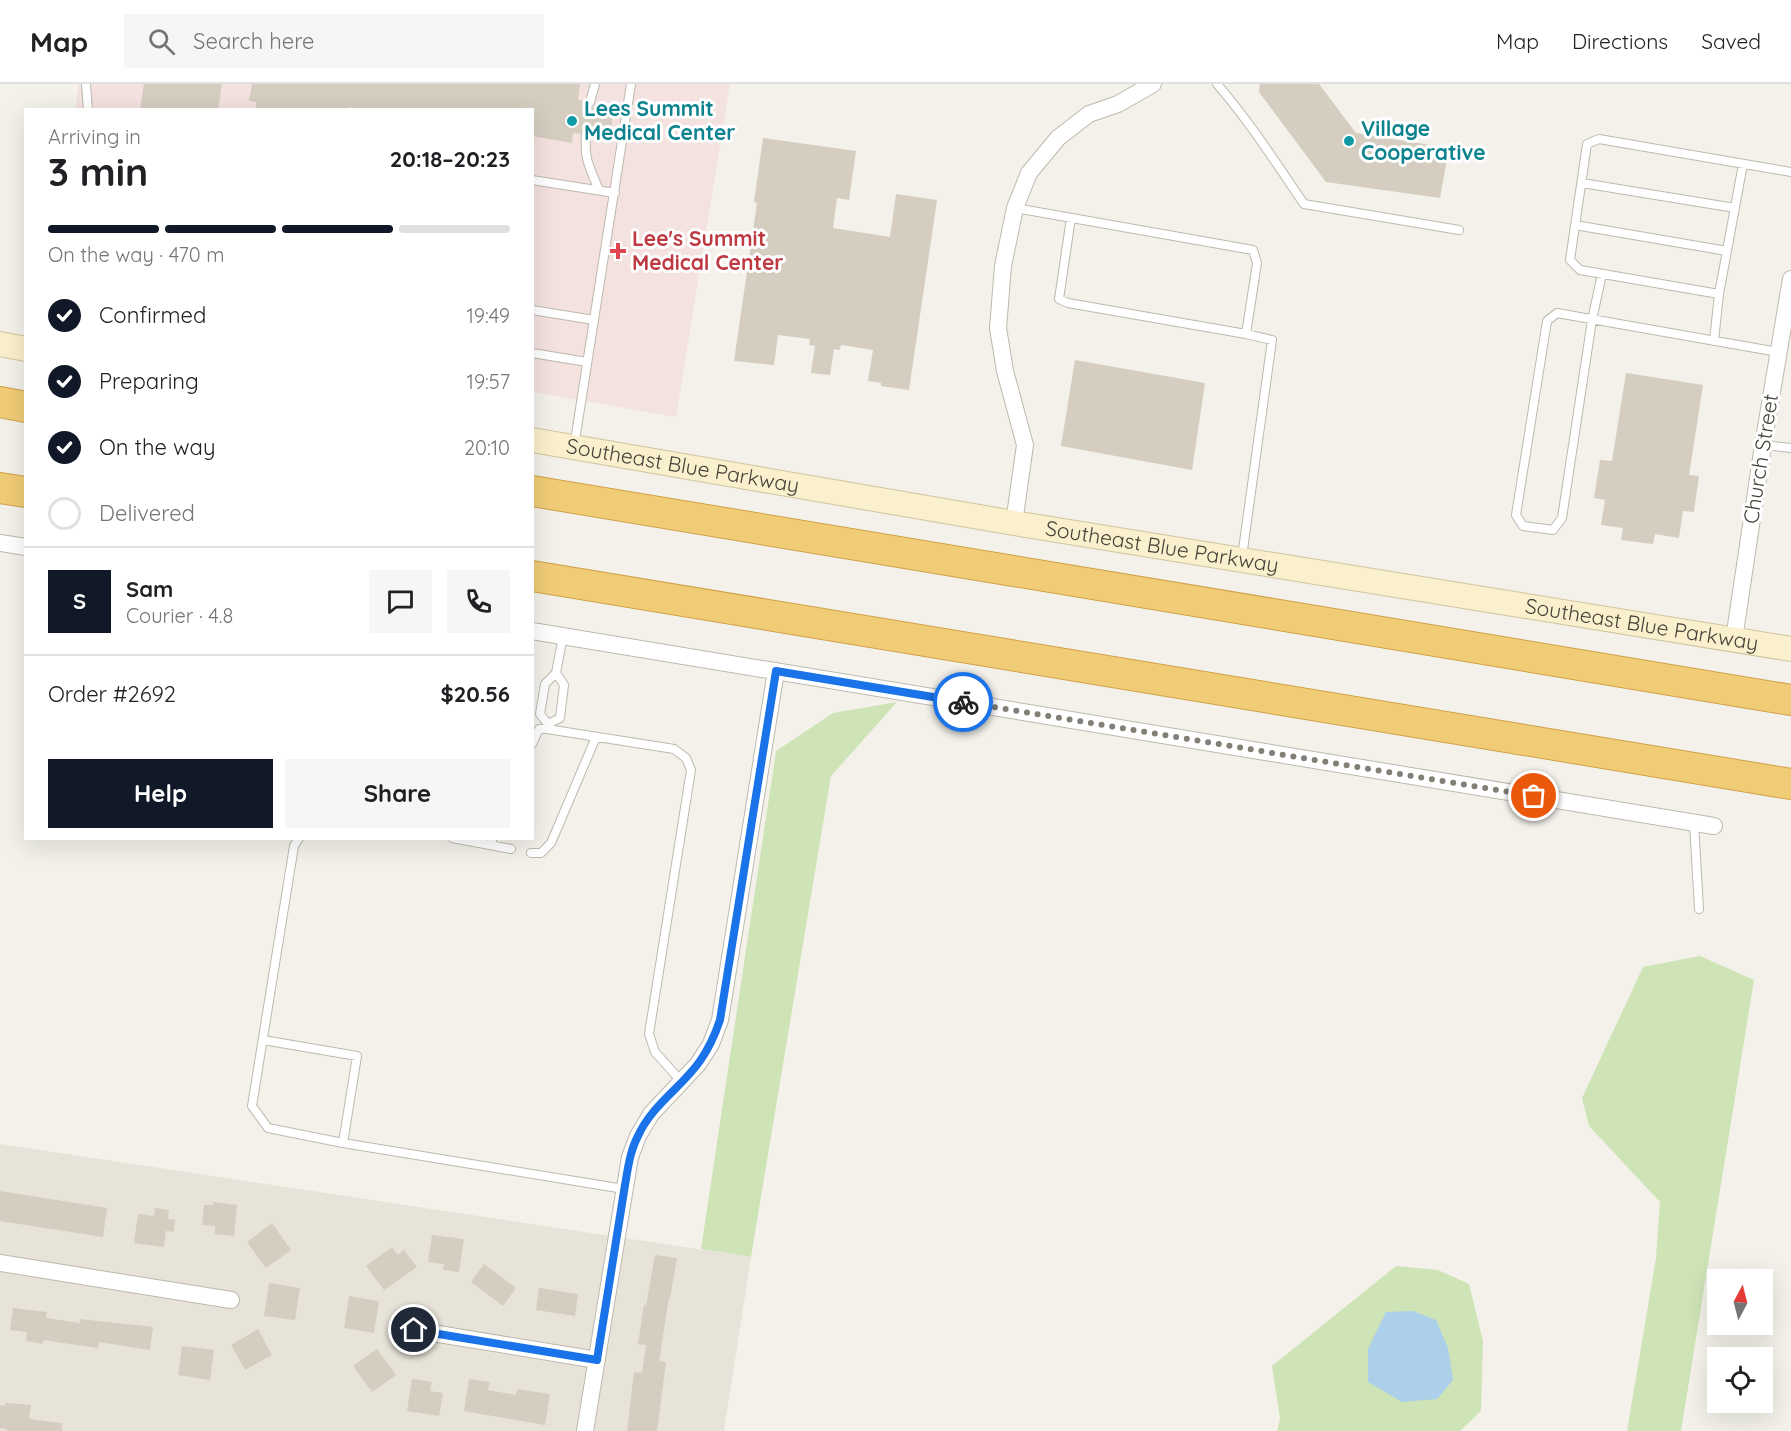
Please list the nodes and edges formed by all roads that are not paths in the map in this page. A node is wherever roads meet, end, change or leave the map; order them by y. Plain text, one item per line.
1 (86, 84) edge
2 (595, 84) edge
3 (631, 84) edge
4 (1153, 84) edge
5 (1217, 84) edge
6 (590, 102) dead end
7 (88, 108) edge
8 (586, 135) dead end
9 (1743, 164) junction
10 (1791, 172) edge
11 (534, 180) edge
12 (1581, 183) junction
13 (599, 190) junction
14 (615, 193) junction
15 (1015, 208) junction
16 (1735, 208) junction
17 (1071, 218) junction
18 (1575, 225) junction
19 (1459, 230) dead end
20 (1727, 251) junction
21 (1602, 273) junction
22 (1791, 279) edge
23 (1719, 294) junction
24 (534, 310) edge
25 (594, 320) junction
26 (1592, 320) junction
27 (1246, 334) junction
28 (1714, 341) junction
29 (0, 344) edge
30 (24, 349) edge
31 (1778, 352) junction
32 (534, 353) edge
33 (587, 362) junction
34 (0, 402) edge
35 (24, 406) edge
36 (534, 440) edge
37 (1763, 445) junction
38 (574, 447) junction
39 (1791, 448) edge
40 (0, 488) edge
41 (534, 491) edge
42 (24, 492) edge
43 (1014, 523) junction
44 (0, 543) edge
45 (24, 547) edge
46 (1241, 560) junction
47 (534, 576) edge
48 (534, 631) edge
49 (563, 636) junction
50 (1734, 639) junction
51 (1791, 649) edge
52 (776, 671) junction
53 (556, 673) junction
54 (1791, 700) edge
55 (548, 727) junction
56 (596, 737) junction
57 (534, 740) edge
58 (1791, 784) edge
59 (1694, 823) junction
60 (1714, 826) dead end
61 (298, 840) edge
62 (472, 840) edge
63 (492, 842) edge
64 (511, 849) dead end
65 (531, 853) dead end
66 (1699, 909) dead end
67 (263, 1040) junction
68 (681, 1082) junction
69 (343, 1143) junction
70 (624, 1189) junction
71 (0, 1263) edge
72 (231, 1300) dead end
73 (414, 1330) dead end
74 (597, 1360) junction
75 (585, 1431) edge

1 - 7 lane
2 - 6 lane
3 - 14 lane
4 - 15 street
5 - 19 lane
8 - 13 lane
9 - 10 lane
9 - 12 lane
9 - 16 lane
11 - 13 lane
12 - 16 lane
12 - 18 lane
13 - 14 lane
14 - 25 lane
15 - 17 lane
15 - 43 street
16 - 20 lane
17 - 27 lane
17 - 27 lane
18 - 20 lane
18 - 21 lane
20 - 23 lane
21 - 23 lane
21 - 26 lane
22 - 31 street, Church Street
23 - 28 lane
24 - 25 lane
25 - 33 lane
26 - 26 lane
26 - 28 lane
27 - 46 lane
28 - 31 lane
29 - 30 street
31 - 37 street, Church Street
32 - 33 lane
33 - 38 lane
34 - 35 highway
36 - 38 street, Southeast Blue Parkway
37 - 39 lane
37 - 50 street, Church Street
38 - 43 street, Southeast Blue Parkway
40 - 42 highway
41 - 54 highway
43 - 46 street, Southeast Blue Parkway
44 - 45 street
46 - 50 street, Southeast Blue Parkway
47 - 58 highway
48 - 49 street
49 - 52 street
49 - 53 lane
50 - 51 street, Southeast Blue Parkway
52 - 59 street
52 - 68 street
53 - 55 lane
53 - 55 lane
55 - 56 lane
55 - 57 lane
56 - 65 lane
56 - 68 lane
59 - 60 street
59 - 66 lane
61 - 67 lane
62 - 63 lane
63 - 64 lane
67 - 69 lane
67 - 69 lane
68 - 70 street
69 - 70 lane
70 - 74 street
71 - 72 street
73 - 74 street
74 - 75 street

